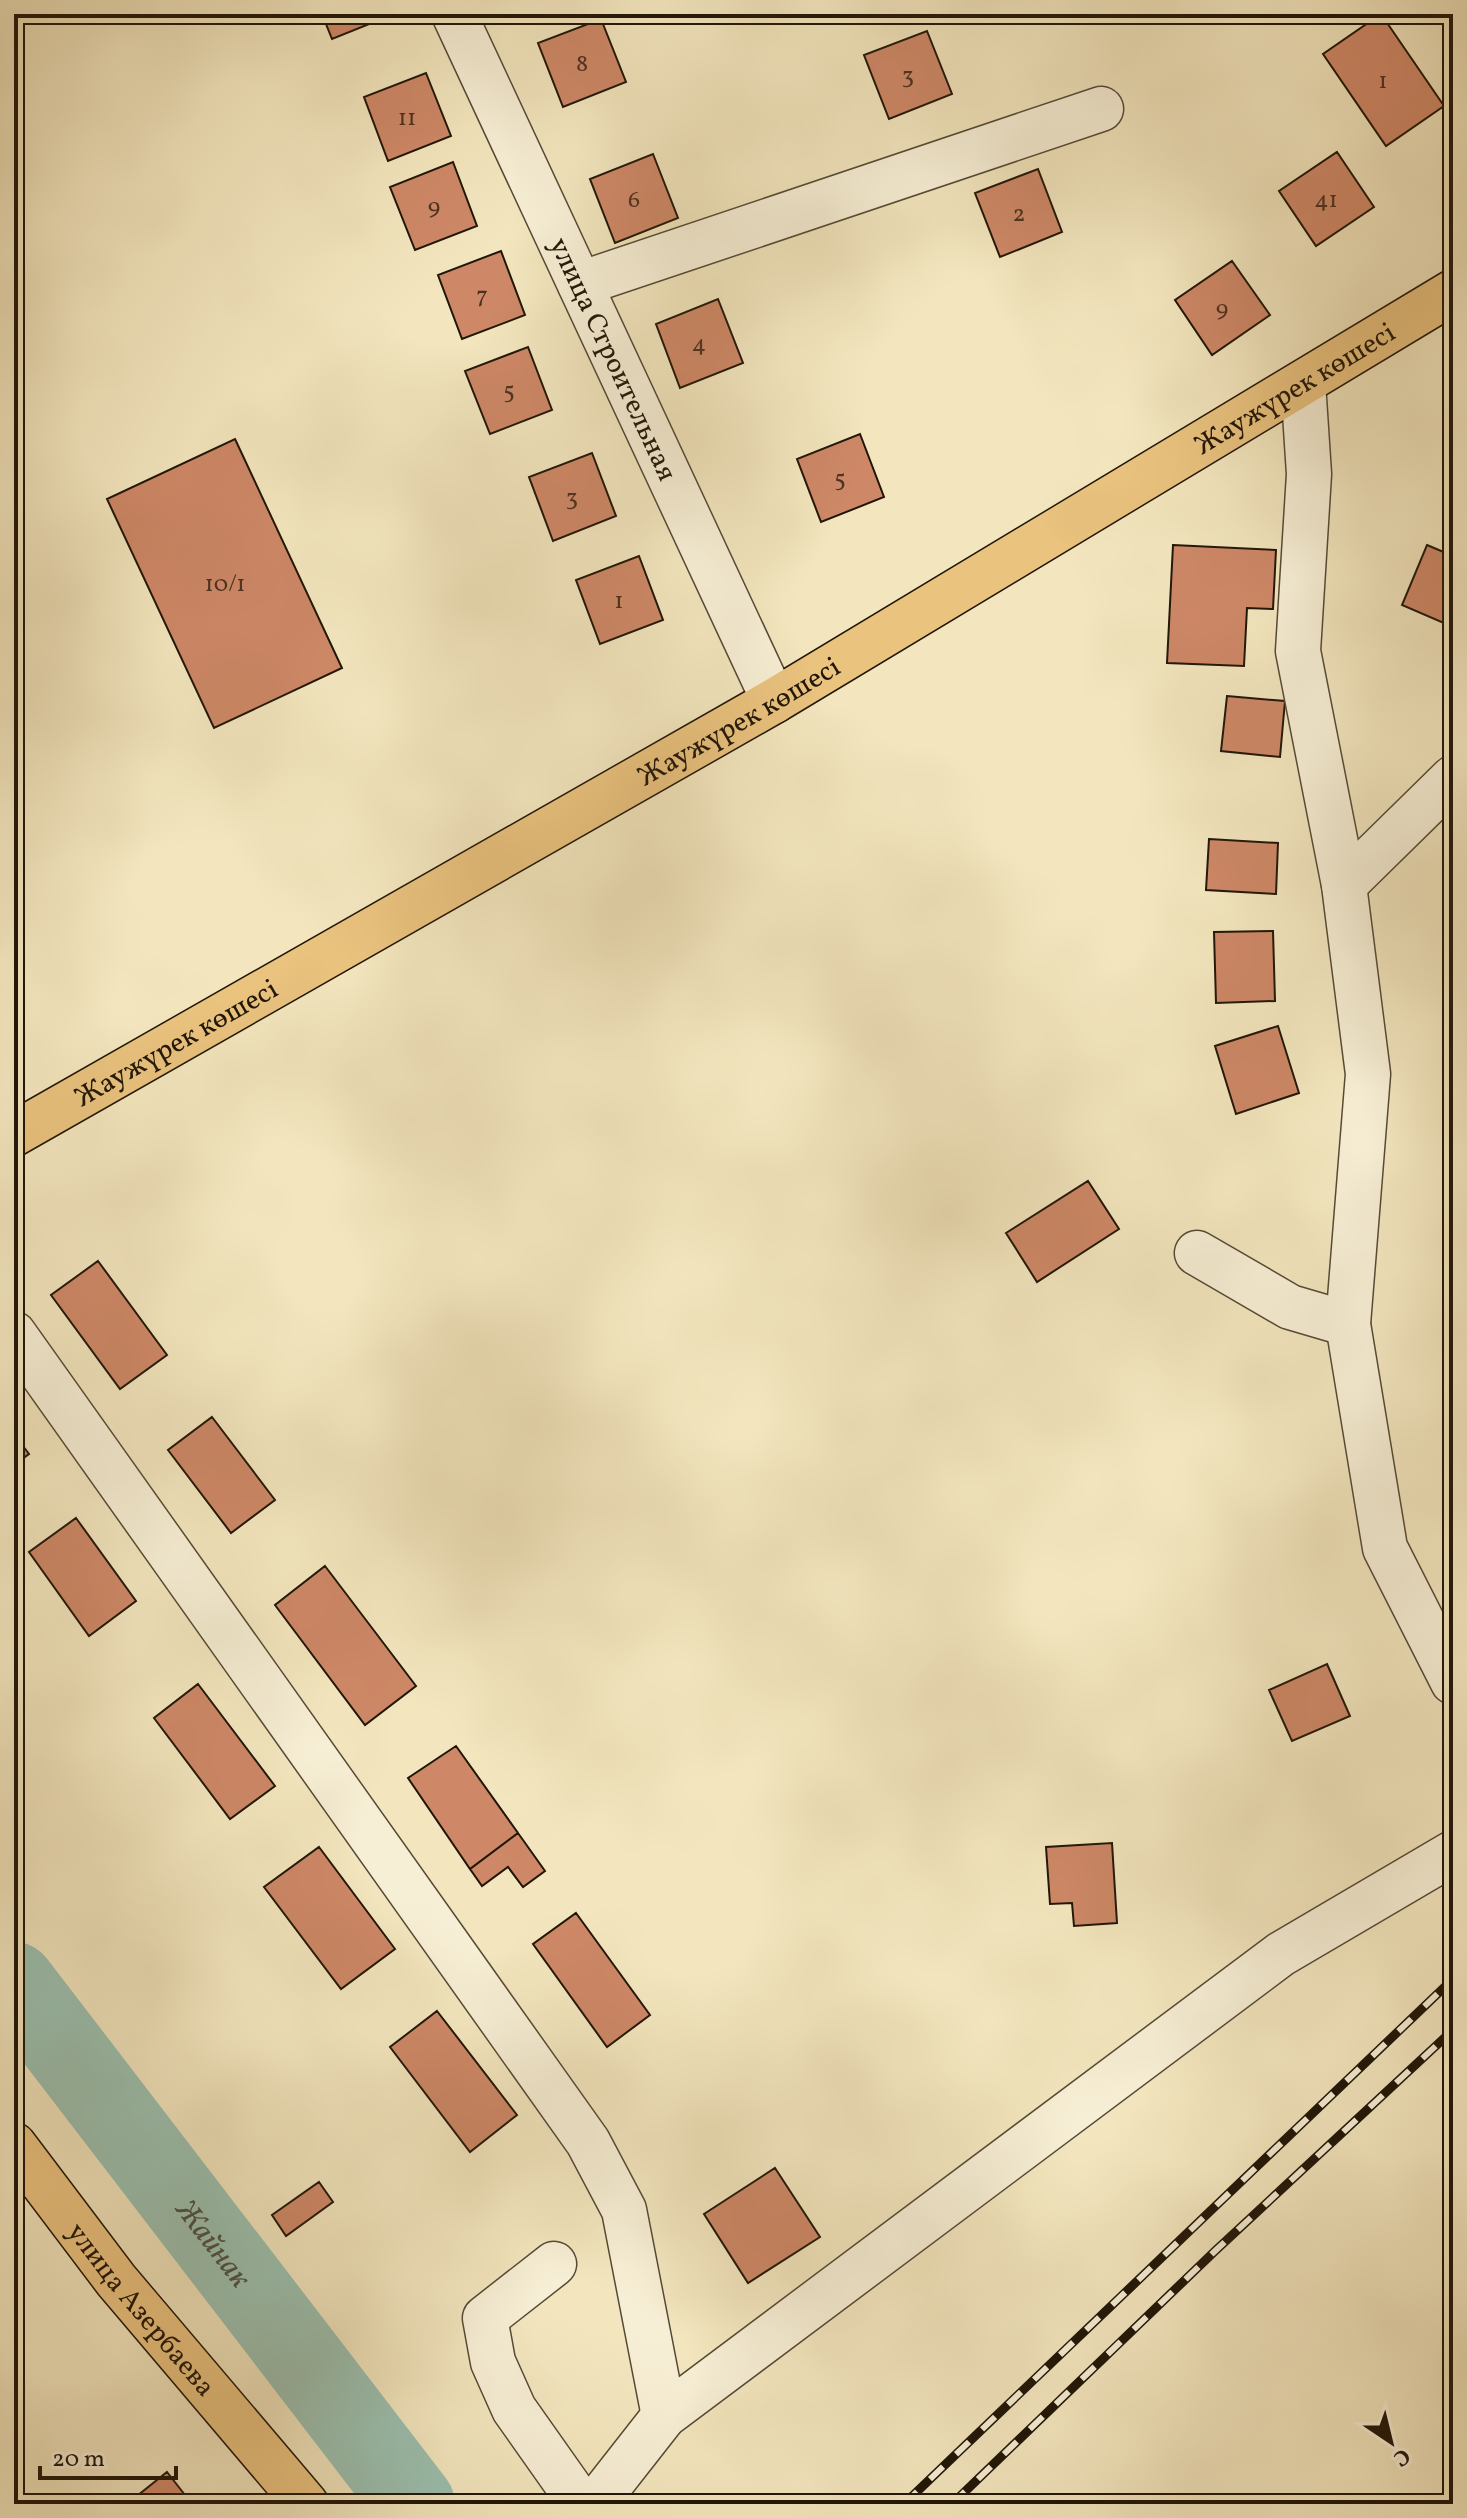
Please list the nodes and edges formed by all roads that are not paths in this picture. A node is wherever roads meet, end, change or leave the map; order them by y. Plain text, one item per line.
1 (454, 14) edge
2 (1101, 109) dead end
3 (580, 284) junction
4 (1453, 292) edge
5 (1303, 383) junction
6 (774, 701) junction
7 (1453, 778) edge
8 (1344, 885) junction
9 (14, 1134) edge
10 (1197, 1253) dead end
11 (1348, 1324) junction
12 (14, 1334) edge
13 (1453, 1682) edge
14 (1453, 1853) edge
15 (14, 2145) edge
16 (554, 2264) dead end
17 (664, 2416) junction
18 (306, 2504) edge
19 (581, 2504) edge
20 (595, 2504) edge

1 - 3 street, улица Строительная
2 - 3 street
3 - 6 street, улица Строительная
4 - 5 main road, Жаужүрек көшесі
5 - 6 main road, Жаужүрек көшесі
5 - 8 street
6 - 9 main road, Жаужүрек көшесі
7 - 8 street
8 - 11 street
10 - 11 street
11 - 13 street
12 - 17 street
14 - 17 street
15 - 18 main road, улица Азербаева
16 - 19 street
17 - 20 street

